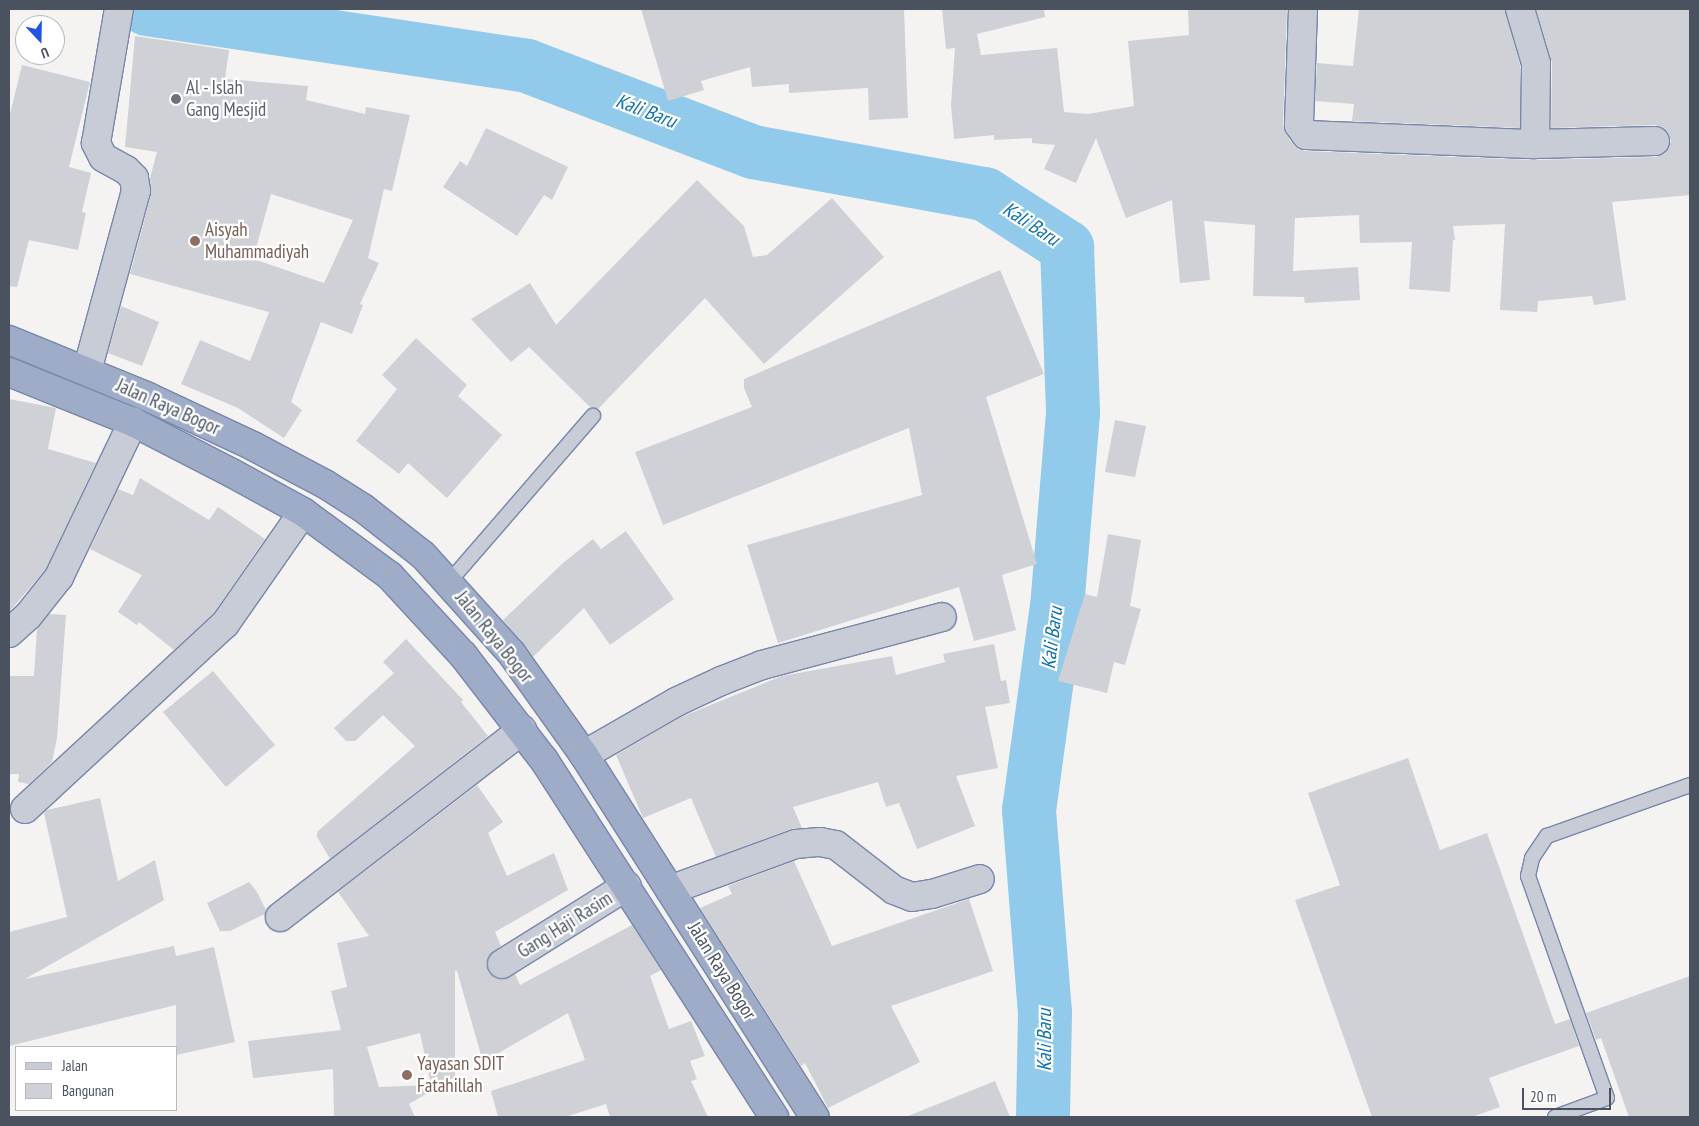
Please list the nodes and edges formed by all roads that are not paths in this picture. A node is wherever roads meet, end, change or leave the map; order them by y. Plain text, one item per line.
1 (1302, 9) edge
2 (1520, 9) edge
3 (116, 19) edge
4 (1655, 141) dead end
5 (1535, 144) junction
6 (9, 340) edge
7 (87, 371) junction
8 (9, 372) edge
9 (593, 416) dead end
10 (133, 422) junction
11 (303, 512) junction
12 (449, 582) junction
13 (942, 617) dead end
14 (9, 633) edge
15 (522, 730) junction
16 (584, 755) junction
17 (1690, 785) edge
18 (25, 809) dead end
19 (980, 879) dead end
20 (627, 886) junction
21 (670, 890) junction
22 (280, 917) dead end
23 (502, 964) dead end
24 (774, 1117) edge
25 (815, 1117) edge
26 (1555, 1117) edge

1 - 5 street
2 - 5 street
3 - 7 street
4 - 5 street
6 - 7 highway, Jalan Raya Bogor
7 - 12 highway, Jalan Raya Bogor
8 - 10 highway, Jalan Raya Bogor
9 - 12 lane
10 - 11 highway, Jalan Raya Bogor
10 - 14 street
11 - 15 highway, Jalan Raya Bogor
11 - 18 street
12 - 16 highway, Jalan Raya Bogor
13 - 16 street
15 - 20 highway, Jalan Raya Bogor
15 - 22 street
16 - 21 highway, Jalan Raya Bogor
17 - 26 lane
19 - 21 street
20 - 23 street, Gang Haji Rasim
20 - 24 highway, Jalan Raya Bogor
21 - 25 highway, Jalan Raya Bogor

